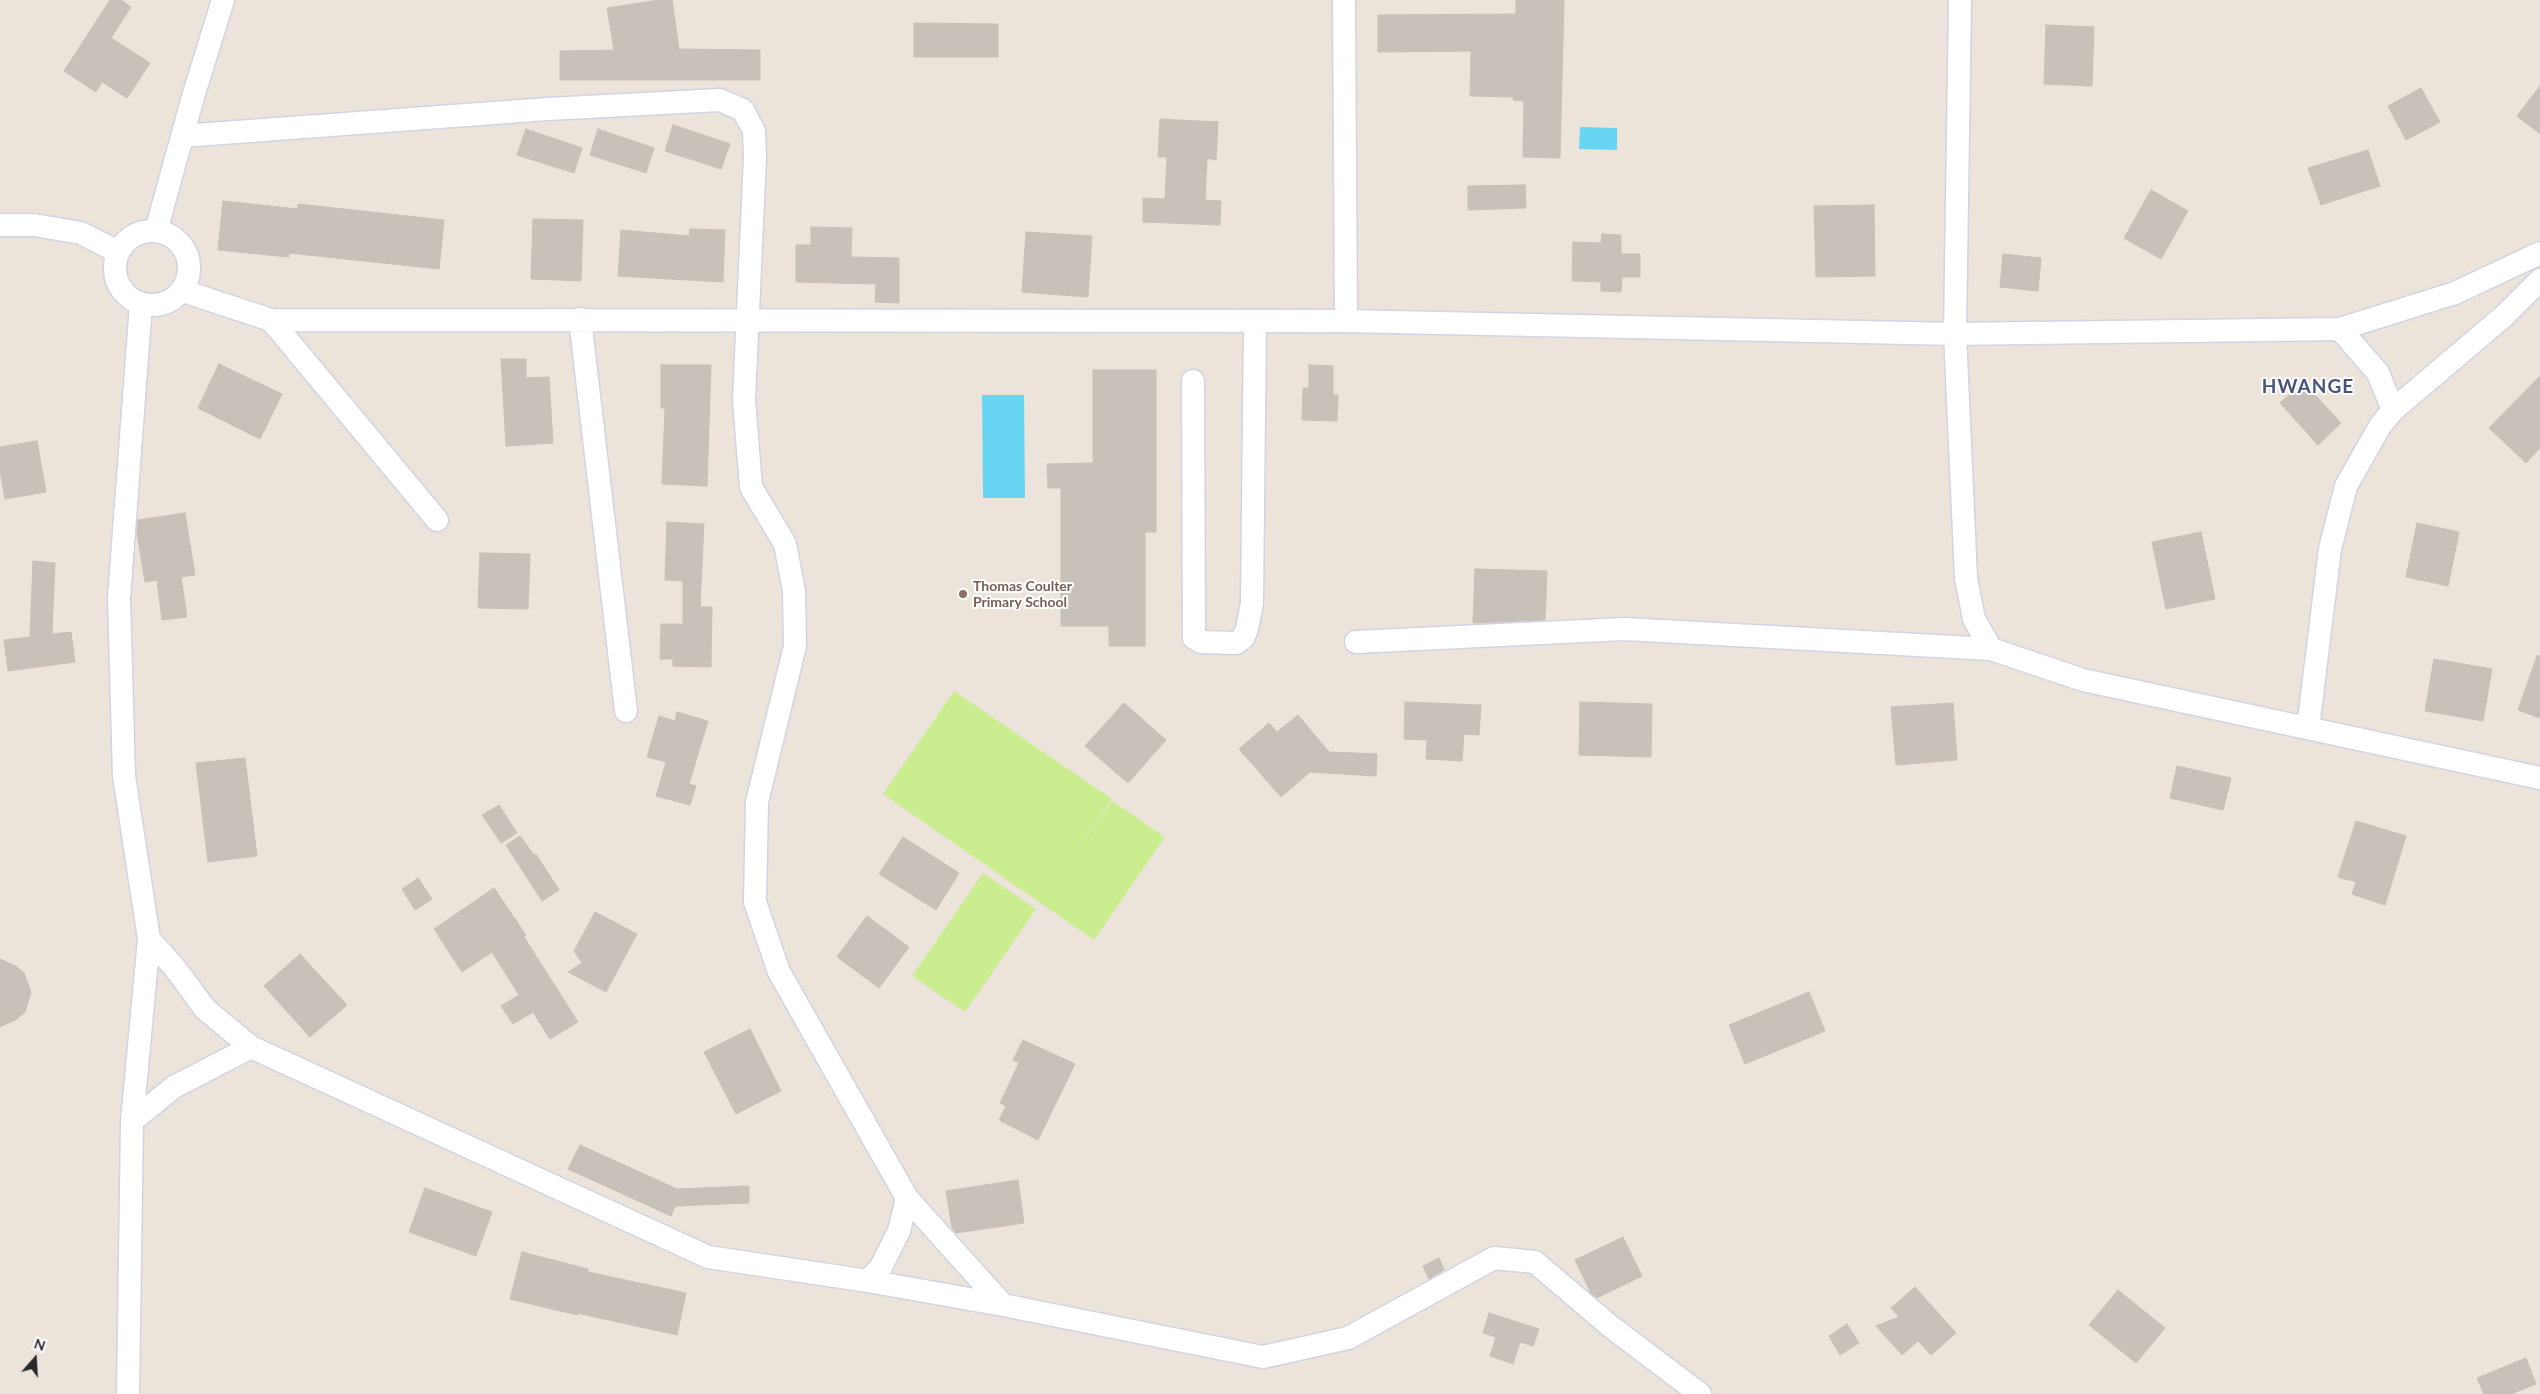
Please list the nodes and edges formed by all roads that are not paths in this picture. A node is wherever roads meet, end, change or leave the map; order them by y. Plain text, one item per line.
1 (223, 0) edge
2 (1344, 0) edge
3 (1960, 0) edge
4 (182, 136) junction
5 (0, 225) edge
6 (156, 231) junction
7 (118, 252) junction
8 (2540, 253) edge
9 (2540, 280) edge
10 (183, 291) junction
11 (141, 304) junction
12 (580, 319) junction
13 (271, 320) junction
14 (748, 321) junction
15 (1255, 321) junction
16 (1346, 321) junction
17 (2340, 329) junction
18 (1955, 334) junction
19 (1193, 381) dead end
20 (2393, 410) junction
21 (436, 520) dead end
22 (1356, 642) dead end
23 (1991, 649) junction
24 (626, 710) dead end
25 (2308, 728) junction
26 (2540, 778) edge
27 (148, 939) junction
28 (251, 1047) junction
29 (132, 1121) junction
30 (907, 1198) junction
31 (868, 1281) junction
32 (1003, 1305) junction
33 (128, 1394) edge
34 (1700, 1394) edge

1 - 4 street
2 - 16 street
3 - 18 street
4 - 6 street
4 - 14 street
5 - 7 street
6 - 7 street
6 - 10 street
7 - 11 street
8 - 17 street
9 - 20 street
10 - 11 street
10 - 13 street
11 - 27 street
12 - 13 street
12 - 14 street
12 - 24 street
13 - 21 street
14 - 15 street
14 - 30 street
15 - 16 street
15 - 19 street
16 - 18 street
17 - 18 street
17 - 20 street
18 - 23 street
20 - 25 street
22 - 23 street
23 - 25 street
25 - 26 street
27 - 28 street
27 - 29 street
28 - 29 street
28 - 31 street
29 - 33 street
30 - 31 street
30 - 32 street
31 - 32 street
32 - 34 street

